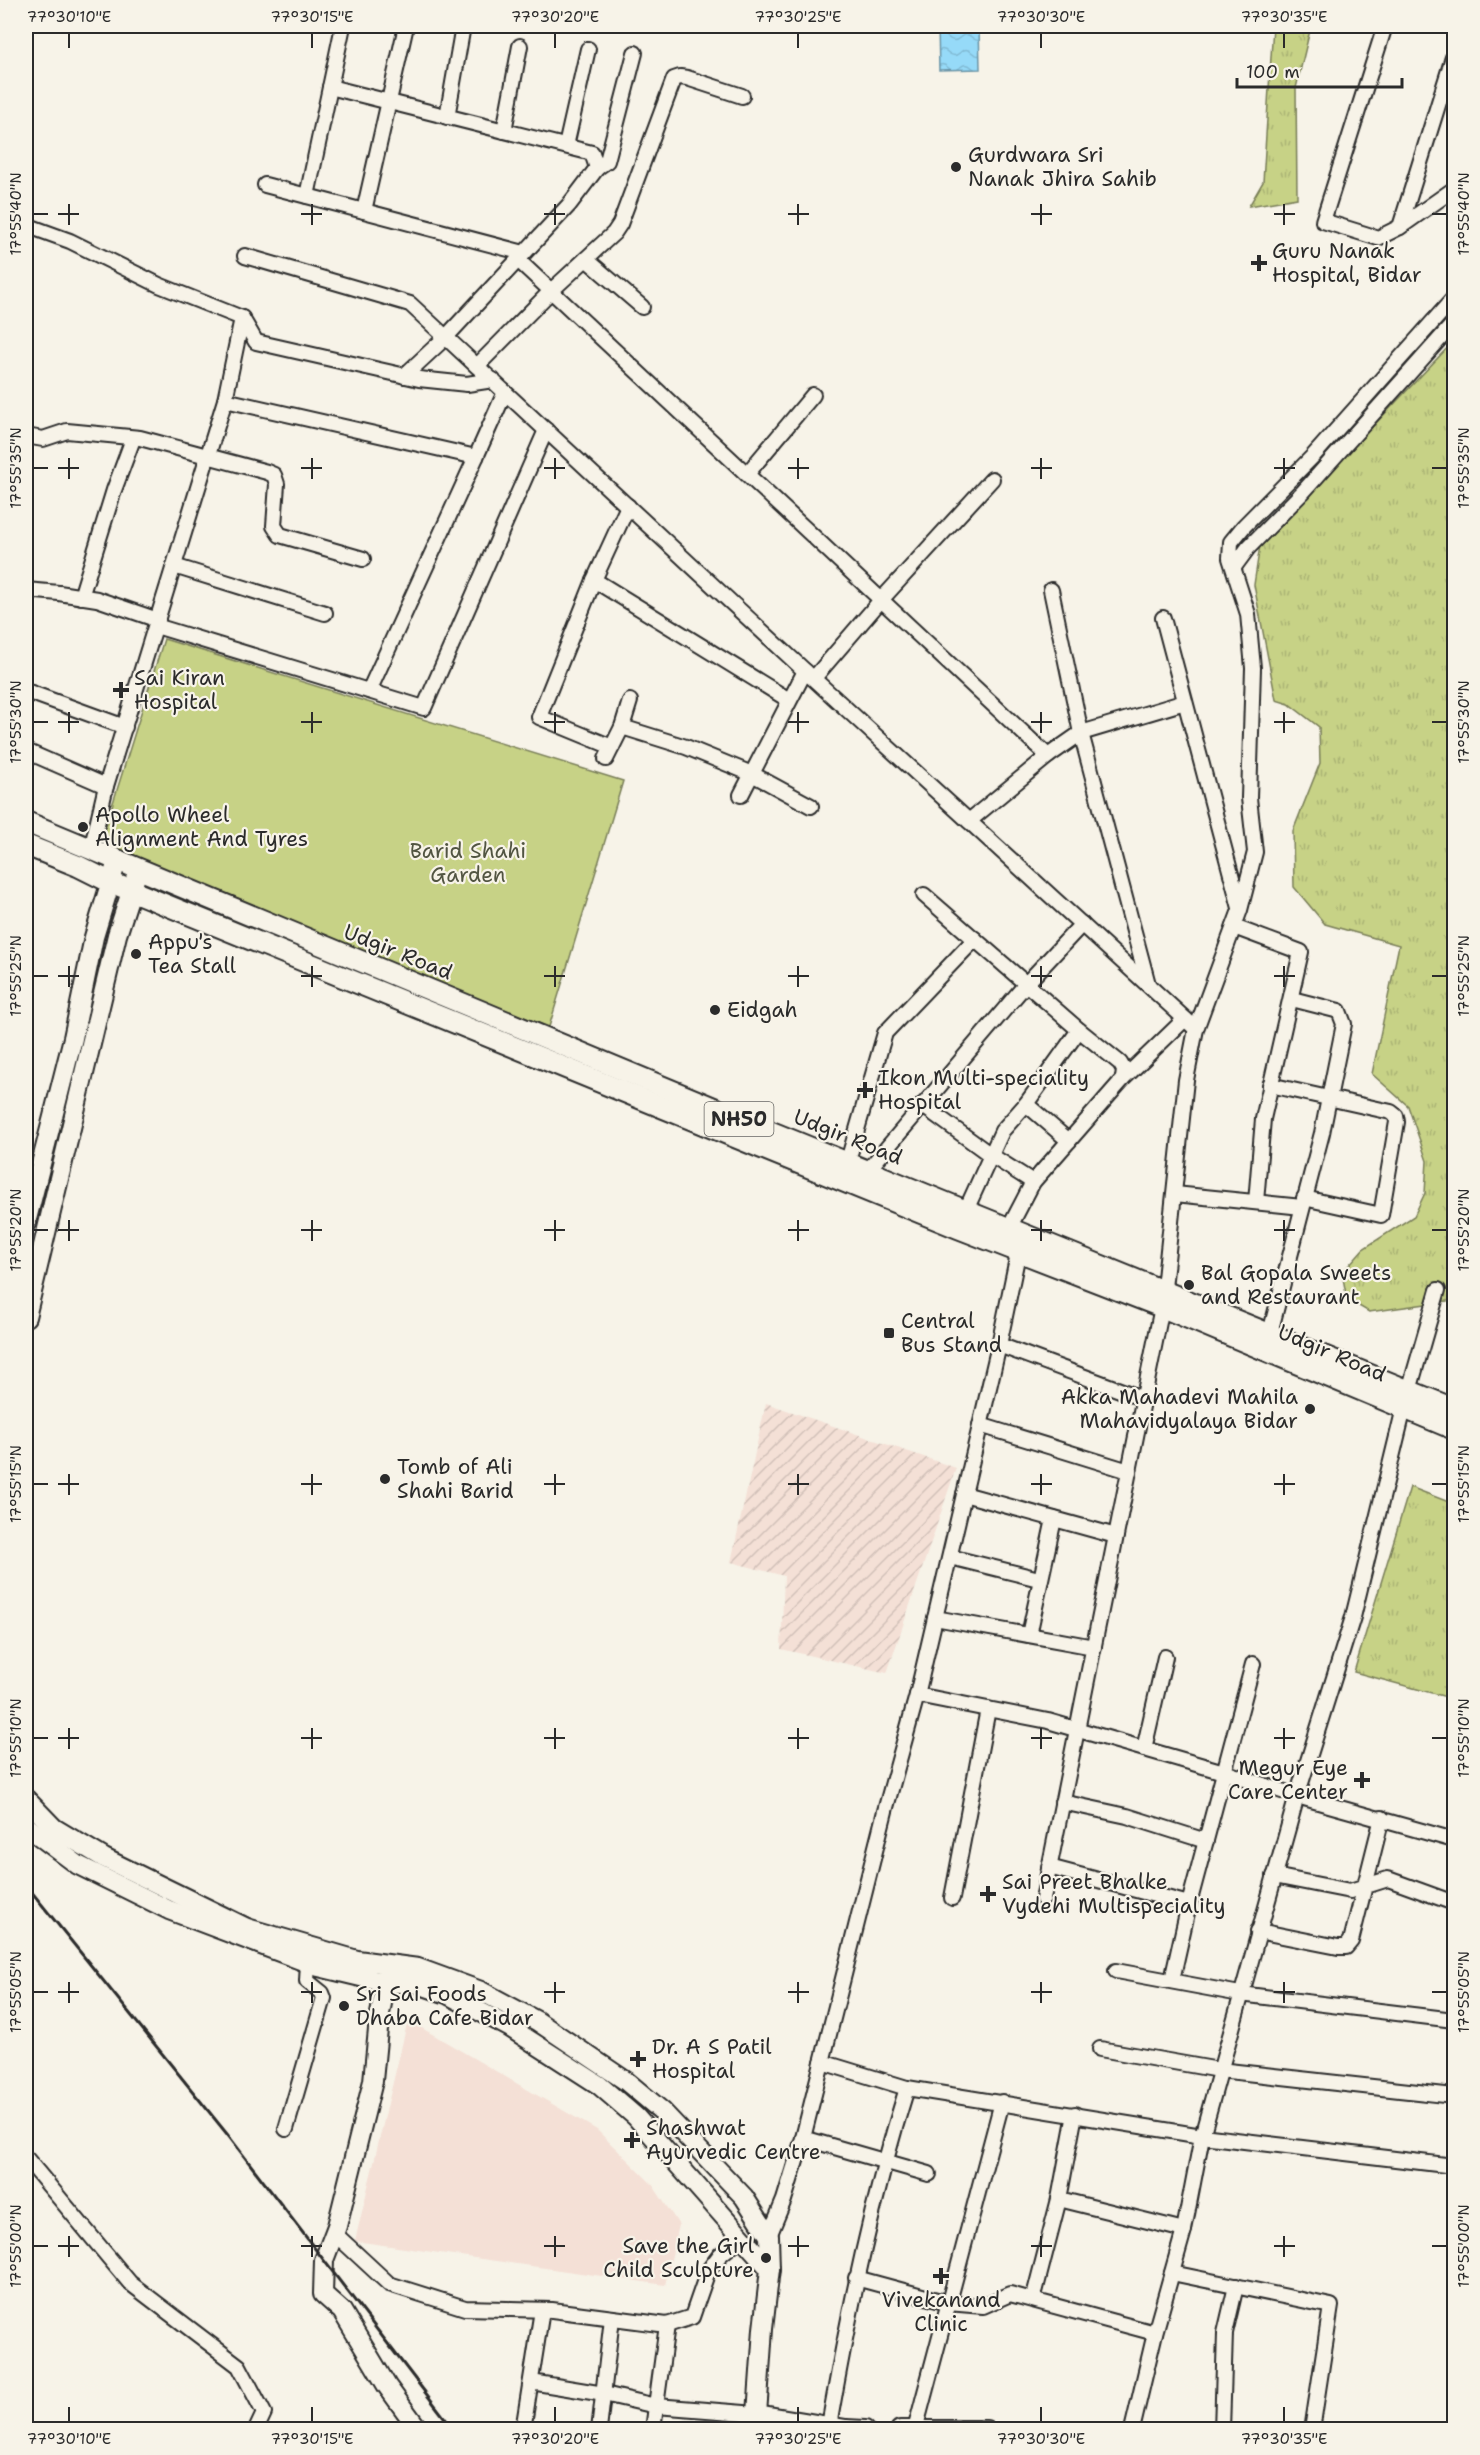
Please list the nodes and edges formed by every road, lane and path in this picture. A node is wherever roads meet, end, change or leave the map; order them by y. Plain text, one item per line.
1 (343, 26) edge
2 (406, 26) edge
3 (463, 26) edge
4 (1385, 26) edge
5 (520, 46) dead end
6 (588, 49) dead end
7 (635, 53) dead end
8 (1455, 54) edge
9 (330, 87) junction
10 (742, 96) dead end
11 (388, 102) junction
12 (447, 117) junction
13 (504, 131) junction
14 (566, 146) junction
15 (597, 168) junction
16 (265, 185) dead end
17 (1455, 189) edge
18 (307, 196) junction
19 (364, 211) junction
20 (26, 225) edge
21 (1400, 227) junction
22 (245, 256) dead end
23 (521, 256) junction
24 (586, 259) junction
25 (551, 291) junction
26 (1455, 298) edge
27 (642, 307) dead end
28 (242, 318) junction
29 (1455, 323) edge
30 (446, 337) junction
31 (477, 366) junction
32 (404, 376) junction
33 (493, 380) junction
34 (505, 392) junction
35 (813, 395) dead end
36 (225, 400) junction
37 (546, 430) junction
38 (26, 436) edge
39 (133, 439) junction
40 (208, 456) junction
41 (476, 457) junction
42 (747, 474) junction
43 (992, 479) dead end
44 (628, 506) junction
45 (363, 560) dead end
46 (174, 566) junction
47 (1234, 567) junction
48 (594, 580) junction
49 (26, 590) edge
50 (1051, 590) dead end
51 (81, 597) junction
52 (881, 600) junction
53 (325, 613) dead end
54 (1163, 618) dead end
55 (157, 623) junction
56 (809, 675) junction
57 (26, 691) edge
58 (369, 691) junction
59 (789, 700) junction
60 (630, 701) dead end
61 (1185, 702) junction
62 (125, 727) junction
63 (622, 727) junction
64 (1081, 733) junction
65 (26, 751) edge
66 (1048, 756) junction
67 (752, 774) junction
68 (106, 786) junction
69 (741, 795) dead end
70 (811, 806) dead end
71 (969, 821) junction
72 (26, 822) edge
73 (29, 848) edge
74 (91, 850) junction
75 (117, 861) junction
76 (138, 870) junction
77 (110, 882) junction
78 (130, 890) junction
79 (924, 895) dead end
80 (1240, 910) junction
81 (1082, 924) junction
82 (1234, 927) junction
83 (975, 939) junction
84 (1026, 984) junction
85 (1148, 985) junction
86 (1292, 999) junction
87 (1185, 1019) junction
88 (1196, 1029) junction
89 (1079, 1030) junction
90 (1123, 1079) junction
91 (1270, 1085) junction
92 (1328, 1098) junction
93 (1026, 1104) junction
94 (922, 1105) junction
95 (1069, 1141) junction
96 (992, 1156) junction
97 (853, 1175) junction
98 (1033, 1182) junction
99 (1175, 1194) junction
100 (1256, 1202) junction
101 (1303, 1202) junction
102 (966, 1210) junction
103 (26, 1223) edge
104 (1013, 1239) junction
105 (1438, 1290) dead end
106 (1162, 1298) junction
107 (26, 1317) edge
108 (1270, 1333) junction
109 (999, 1345) junction
110 (1144, 1399) junction
111 (1406, 1399) junction
112 (1455, 1409) edge
113 (980, 1425) junction
114 (1455, 1430) edge
115 (1129, 1471) junction
116 (964, 1494) junction
117 (1054, 1519) junction
118 (1116, 1536) junction
119 (950, 1557) junction
120 (1039, 1579) junction
121 (935, 1618) junction
122 (1029, 1635) junction
123 (1094, 1647) junction
124 (1165, 1657) dead end
125 (1253, 1664) dead end
126 (917, 1695) junction
127 (988, 1709) junction
128 (1077, 1730) junction
129 (1144, 1749) junction
130 (1224, 1772) junction
131 (1297, 1796) junction
132 (26, 1799) edge
133 (1062, 1802) junction
134 (1382, 1818) junction
135 (26, 1826) edge
136 (1455, 1840) edge
137 (1206, 1841) junction
138 (1049, 1868) junction
139 (1274, 1876) junction
140 (1364, 1887) junction
141 (952, 1898) dead end
142 (1043, 1899) dead end
143 (1455, 1903) edge
144 (1189, 1904) junction
145 (1258, 1931) junction
146 (308, 1963) junction
147 (390, 1964) junction
148 (1116, 1971) dead end
149 (1172, 1980) junction
150 (386, 1983) junction
151 (1240, 1994) junction
152 (1455, 2020) edge
153 (1100, 2049) dead end
154 (822, 2062) junction
155 (1219, 2070) junction
156 (907, 2088) junction
157 (1455, 2096) edge
158 (1002, 2102) junction
159 (1076, 2114) junction
160 (286, 2129) dead end
161 (1202, 2136) junction
162 (803, 2138) junction
163 (26, 2158) edge
164 (884, 2161) junction
165 (1455, 2166) edge
166 (929, 2174) dead end
167 (1059, 2199) junction
168 (1184, 2230) junction
169 (334, 2233) junction
170 (769, 2236) junction
171 (742, 2237) junction
172 (770, 2269) junction
173 (1172, 2273) junction
174 (856, 2278) junction
175 (1236, 2286) junction
176 (1033, 2300) junction
177 (948, 2303) junction
178 (542, 2310) junction
179 (612, 2318) junction
180 (667, 2325) junction
181 (1155, 2333) junction
182 (531, 2382) junction
183 (604, 2394) junction
184 (656, 2406) junction
185 (757, 2422) edge
186 (841, 2428) edge
187 (910, 2429) edge
188 (256, 2430) edge
189 (418, 2430) edge
190 (523, 2430) edge
191 (599, 2430) edge
192 (653, 2430) edge
193 (865, 2430) edge
194 (987, 2430) edge
195 (1132, 2430) edge
196 (1222, 2430) edge
197 (1312, 2430) edge

1 - 9 street
2 - 11 street
3 - 12 street
4 - 21 street
5 - 13 street
6 - 14 street
7 - 15 street
8 - 21 street
9 - 11 street
9 - 18 street
10 - 24 street
11 - 12 street
11 - 19 street
12 - 13 street
13 - 14 street
14 - 15 street
15 - 23 street
16 - 18 street
17 - 21 street
18 - 19 street
19 - 23 street
20 - 28 street
22 - 30 street
23 - 25 street
23 - 30 street
24 - 25 street
24 - 27 street
25 - 31 street
25 - 42 street
26 - 47 street
28 - 32 street
28 - 36 street
29 - 47 street
30 - 31 street
30 - 32 street
31 - 33 street
32 - 33 street
33 - 34 street
34 - 37 street
34 - 41 street
35 - 42 street
36 - 40 street
36 - 41 street
37 - 44 street
37 - 58 street
38 - 39 street
39 - 40 street
39 - 51 street
40 - 45 street
40 - 46 street
41 - 58 street
42 - 52 street
43 - 52 street
44 - 48 street
44 - 56 street
46 - 53 street
46 - 55 street
47 - 80 street
48 - 59 street
48 - 63 street
49 - 51 street
50 - 64 street
51 - 55 street
52 - 56 street
52 - 66 street
54 - 61 street
55 - 58 street
55 - 62 street
56 - 59 street
56 - 71 street
57 - 62 street
59 - 67 street
60 - 63 street
61 - 64 street
61 - 80 street
62 - 68 street
63 - 67 street
64 - 66 street
64 - 85 street
65 - 68 street
66 - 71 street
67 - 69 street
67 - 70 street
68 - 74 street
71 - 81 street
72 - 74 highway, Udgir Road / NH50
73 - 77 highway, Udgir Road / NH50
74 - 75 highway, Udgir Road / NH50
75 - 76 highway, Udgir Road / NH50
75 - 77 main road
76 - 78 main road
76 - 97 highway, Udgir Road / NH50
77 - 78 highway, Udgir Road / NH50
77 - 103 main road
78 - 97 highway, Udgir Road / NH50
78 - 107 main road
79 - 83 street
80 - 82 street
81 - 84 street
81 - 85 street
82 - 86 street
82 - 88 street
83 - 84 street
83 - 97 street
84 - 89 street
84 - 94 street
85 - 87 street
86 - 91 street
86 - 92 street
87 - 88 street
87 - 90 street
88 - 99 street
89 - 90 street
89 - 93 street
90 - 95 street
91 - 92 street
91 - 100 street
92 - 101 street
92 - 101 street
93 - 95 street
93 - 96 street
94 - 96 street
94 - 97 street
95 - 98 street
96 - 98 street
96 - 102 street
97 - 102 highway, Udgir Road / NH50
97 - 104 highway, Udgir Road / NH50
98 - 104 street
99 - 100 street
99 - 106 street
100 - 101 street
101 - 108 street
102 - 104 highway, Udgir Road / NH50
104 - 106 highway, Udgir Road / NH50
104 - 109 street
105 - 111 street
106 - 108 highway, Udgir Road / NH50
106 - 110 street
106 - 111 highway, Udgir Road / NH50
108 - 111 highway, Udgir Road / NH50
109 - 110 street
109 - 113 street
110 - 115 street
111 - 112 highway, Udgir Road / NH50
111 - 114 highway, Udgir Road / NH50
111 - 131 street
113 - 115 street
113 - 116 street
115 - 118 street
116 - 117 street
116 - 119 street
117 - 118 street
117 - 120 street
118 - 123 street
119 - 120 street
119 - 121 street
120 - 122 street
121 - 122 street
121 - 126 street
122 - 123 street
123 - 128 street
124 - 129 street
125 - 130 street
126 - 127 street
126 - 154 street
127 - 128 street
127 - 141 street
128 - 129 street
128 - 133 street
129 - 130 street
130 - 131 street
130 - 137 street
131 - 134 street
131 - 139 street
132 - 147 main road
133 - 137 street
133 - 138 street
134 - 136 street
134 - 140 street
135 - 146 main road
137 - 144 street
138 - 142 street
138 - 144 street
139 - 140 street
139 - 145 street
140 - 143 street
140 - 145 street
144 - 149 street
145 - 151 street
146 - 150 main road
146 - 160 street
147 - 150 main road
147 - 170 main road
148 - 149 street
149 - 151 street
150 - 169 main road
150 - 171 main road
151 - 152 street
151 - 155 street
153 - 155 street
154 - 156 street
154 - 162 street
155 - 157 street
155 - 161 street
156 - 158 street
156 - 164 street
158 - 159 street
158 - 177 street
159 - 161 street
159 - 167 street
161 - 165 street
161 - 168 street
162 - 164 street
162 - 170 street
163 - 188 street
164 - 166 street
164 - 174 street
167 - 168 street
167 - 176 street
168 - 173 street
169 - 178 street
169 - 189 main road
170 - 172 main road
171 - 172 main road
171 - 180 street
172 - 185 main road
173 - 175 street
173 - 181 street
174 - 177 street
174 - 186 street
175 - 196 street
175 - 197 street
176 - 177 street
176 - 181 street
177 - 187 street
178 - 179 street
178 - 182 street
179 - 180 street
179 - 183 street
180 - 184 street
181 - 195 street
182 - 183 street
182 - 190 street
183 - 184 street
183 - 191 street
184 - 185 street
184 - 192 street
185 - 186 main road
186 - 193 main road
187 - 194 main road

